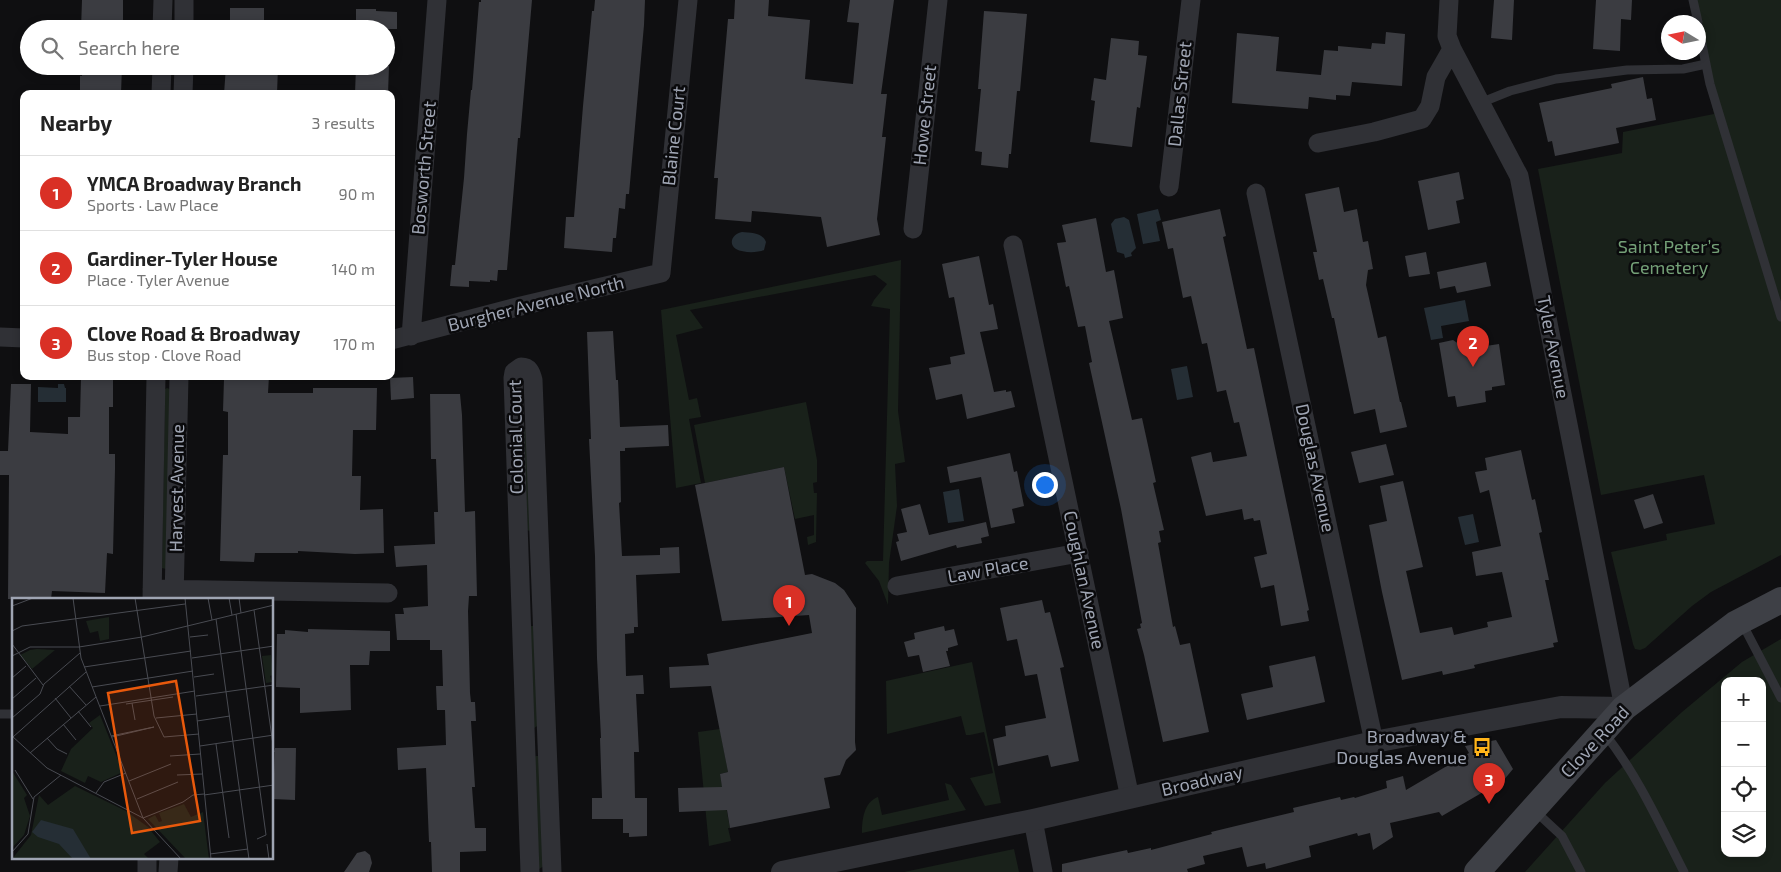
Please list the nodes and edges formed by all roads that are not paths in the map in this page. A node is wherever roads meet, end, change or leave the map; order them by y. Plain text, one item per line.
1 (163, 0) edge
2 (184, 0) edge
3 (437, 0) edge
4 (688, 0) edge
5 (938, 0) edge
6 (1190, 0) edge
7 (1449, 0) edge
8 (1693, 0) edge
9 (1696, 15) edge
10 (162, 20) edge
11 (184, 20) edge
12 (1452, 49) junction
13 (1705, 60) edge
14 (1706, 64) junction
15 (162, 75) edge
16 (184, 75) edge
17 (161, 90) edge
18 (183, 90) edge
19 (1480, 103) junction
20 (1318, 142) dead end
21 (1169, 187) dead end
22 (1256, 193) dead end
23 (912, 229) dead end
24 (1013, 245) dead end
25 (661, 272) joint
26 (1781, 317) edge
27 (411, 336) junction
28 (0, 337) edge
29 (20, 338) edge
30 (395, 339) edge
31 (156, 380) edge
32 (179, 380) edge
33 (1078, 553) junction
34 (531, 586) junction
35 (897, 586) dead end
36 (388, 593) dead end
37 (152, 594) edge
38 (174, 594) edge
39 (1781, 600) edge
40 (1741, 621) junction
41 (1781, 698) edge
42 (1624, 708) junction
43 (1603, 731) junction
44 (1374, 742) junction
45 (536, 743) junction
46 (1130, 798) junction
47 (1533, 810) junction
48 (1032, 820) junction
49 (530, 872) edge
50 (552, 872) edge
51 (782, 872) edge
52 (1043, 872) edge
53 (1477, 872) edge
54 (1580, 872) edge
55 (1684, 872) edge

1 - 10 street
2 - 11 street
3 - 27 street, Bosworth Street
4 - 25 street, Blaine Court
5 - 23 street, Howe Street
6 - 21 street, Dallas Street
7 - 12 street, Tyler Avenue
8 - 9 lane
12 - 19 street, Tyler Avenue
12 - 20 street
13 - 14 lane
14 - 19 lane
14 - 26 lane
15 - 17 street
16 - 18 street
19 - 42 street, Tyler Avenue
22 - 44 street, Douglas Avenue
24 - 33 street, Coughlan Avenue
25 - 27 street, Burgher Avenue North
27 - 30 street, Burgher Avenue North
28 - 29 street
31 - 37 street, Harvest Avenue
32 - 38 street, Harvest Avenue
33 - 35 street, Law Place
33 - 46 street, Coughlan Avenue
34 - 34 street, Colonial Court
34 - 45 street, Colonial Court
36 - 38 street
37 - 38 street
39 - 40 main road, Clove Road
40 - 41 lane
40 - 42 main road, Clove Road
42 - 43 main road, Clove Road
42 - 44 street, Broadway
43 - 47 main road, Clove Road
43 - 55 lane
44 - 46 street, Broadway
45 - 49 street, Colonial Court
45 - 50 street, Colonial Court
46 - 48 street, Broadway
47 - 53 main road, Clove Road
47 - 54 lane
48 - 51 street, Broadway
48 - 52 street

